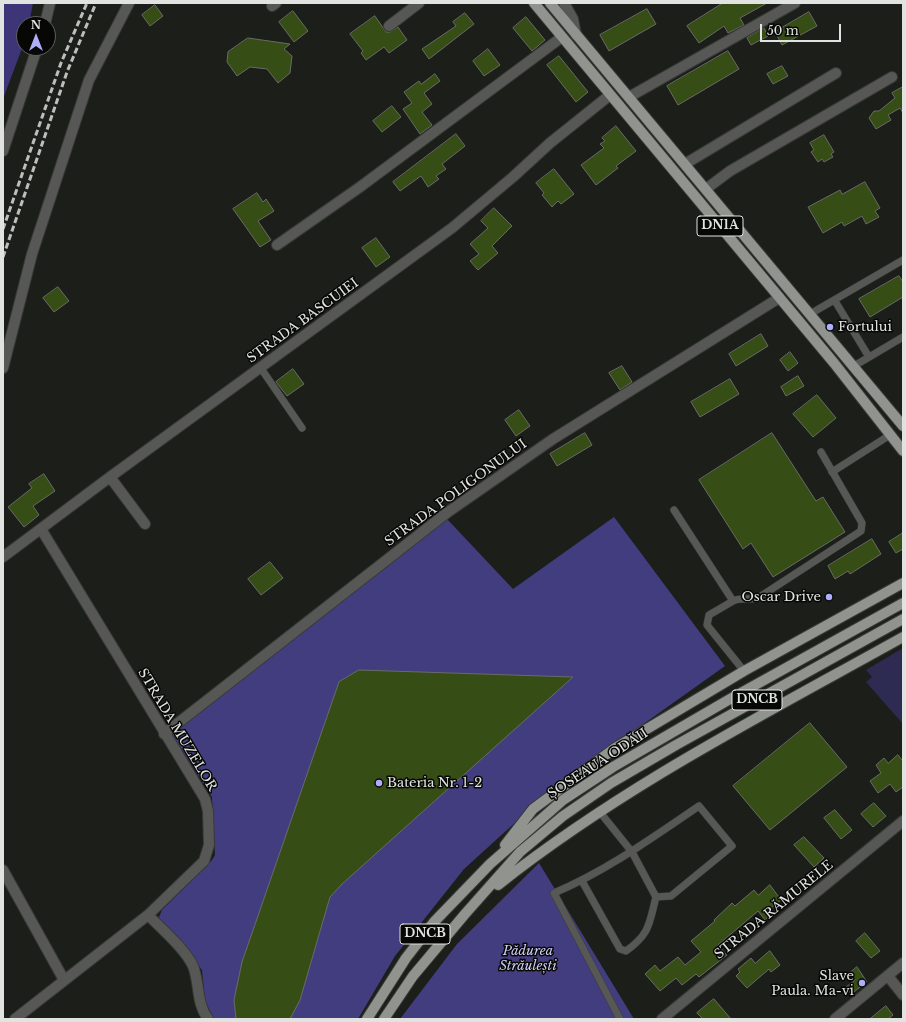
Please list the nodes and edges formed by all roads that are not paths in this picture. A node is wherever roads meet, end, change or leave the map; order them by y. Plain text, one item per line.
1 (50, 3) edge
2 (129, 3) edge
3 (419, 3) edge
4 (534, 3) edge
5 (550, 3) edge
6 (564, 3) edge
7 (795, 3) edge
8 (47, 16) edge
9 (389, 26) dead end
10 (576, 35) junction
11 (562, 37) junction
12 (34, 56) edge
13 (836, 73) dead end
14 (892, 77) dead end
15 (610, 95) junction
16 (630, 97) junction
17 (3, 151) edge
18 (685, 164) junction
19 (706, 189) junction
20 (277, 245) dead end
21 (903, 260) edge
22 (779, 298) junction
23 (835, 301) junction
24 (810, 314) junction
25 (903, 337) edge
26 (869, 358) junction
27 (854, 366) junction
28 (260, 367) junction
29 (3, 368) edge
30 (903, 426) edge
31 (302, 428) dead end
32 (890, 435) junction
33 (903, 451) edge
34 (821, 452) dead end
35 (832, 472) junction
36 (110, 477) junction
37 (674, 510) dead end
38 (145, 524) dead end
39 (41, 529) junction
40 (3, 558) edge
41 (903, 583) edge
42 (732, 600) junction
43 (903, 603) edge
44 (903, 619) edge
45 (903, 637) edge
46 (744, 671) junction
47 (164, 734) junction
48 (599, 811) junction
49 (903, 821) edge
50 (632, 852) junction
51 (490, 864) junction
52 (3, 870) edge
53 (582, 881) junction
54 (656, 897) junction
55 (479, 899) junction
56 (148, 915) junction
57 (903, 963) edge
58 (888, 976) junction
59 (64, 980) junction
60 (903, 994) edge
61 (15, 1019) edge
62 (208, 1019) edge
63 (367, 1019) edge
64 (384, 1019) edge
65 (620, 1019) edge
66 (662, 1019) edge
67 (835, 1019) edge

1 - 8 street
2 - 29 street
3 - 9 street
4 - 11 main road, DN1A
5 - 10 main road, DN1A
6 - 10 street
7 - 16 street
10 - 16 main road, DN1A
11 - 15 main road, DN1A
11 - 20 street
12 - 17 street
13 - 18 street
14 - 19 street
15 - 22 main road, DN1A
15 - 28 street, STRADA BASCUIEI
16 - 18 main road, DN1A
18 - 19 main road, DN1A
19 - 24 main road, DN1A
21 - 23 lane
22 - 32 main road, DN1A
22 - 47 street, STRADA POLIGONULUI
23 - 24 lane
23 - 26 lane
24 - 27 main road, DN1A
25 - 26 lane
26 - 27 lane
27 - 30 main road, DN1A
28 - 31 lane
28 - 36 street, STRADA BASCUIEI
32 - 33 main road, DN1A
32 - 35 lane
34 - 35 lane
35 - 42 lane
36 - 38 street
36 - 39 street, STRADA BASCUIEI
37 - 42 lane
39 - 40 street, STRADA BASCUIEI
39 - 47 street, STRADA MUZELOR
41 - 46 main road
42 - 46 lane
43 - 51 main road, ȘOSEAUA ODĂII / DNCB
44 - 55 main road, ȘOSEAUA ODĂII / DNCB
45 - 48 main road
46 - 51 main road
47 - 56 street, STRADA MUZELOR
48 - 50 lane
48 - 55 main road
49 - 66 street, STRADA RĂMURELE
50 - 53 lane
50 - 54 lane
50 - 54 lane
51 - 63 main road, ȘOSEAUA ODĂII / DNCB
52 - 59 street
53 - 54 lane
53 - 65 lane
55 - 64 main road, ȘOSEAUA ODĂII / DNCB
56 - 59 street, STRADA MUZELOR
56 - 62 street
57 - 58 street
58 - 60 street
58 - 67 street
59 - 61 street, STRADA MUZELOR

